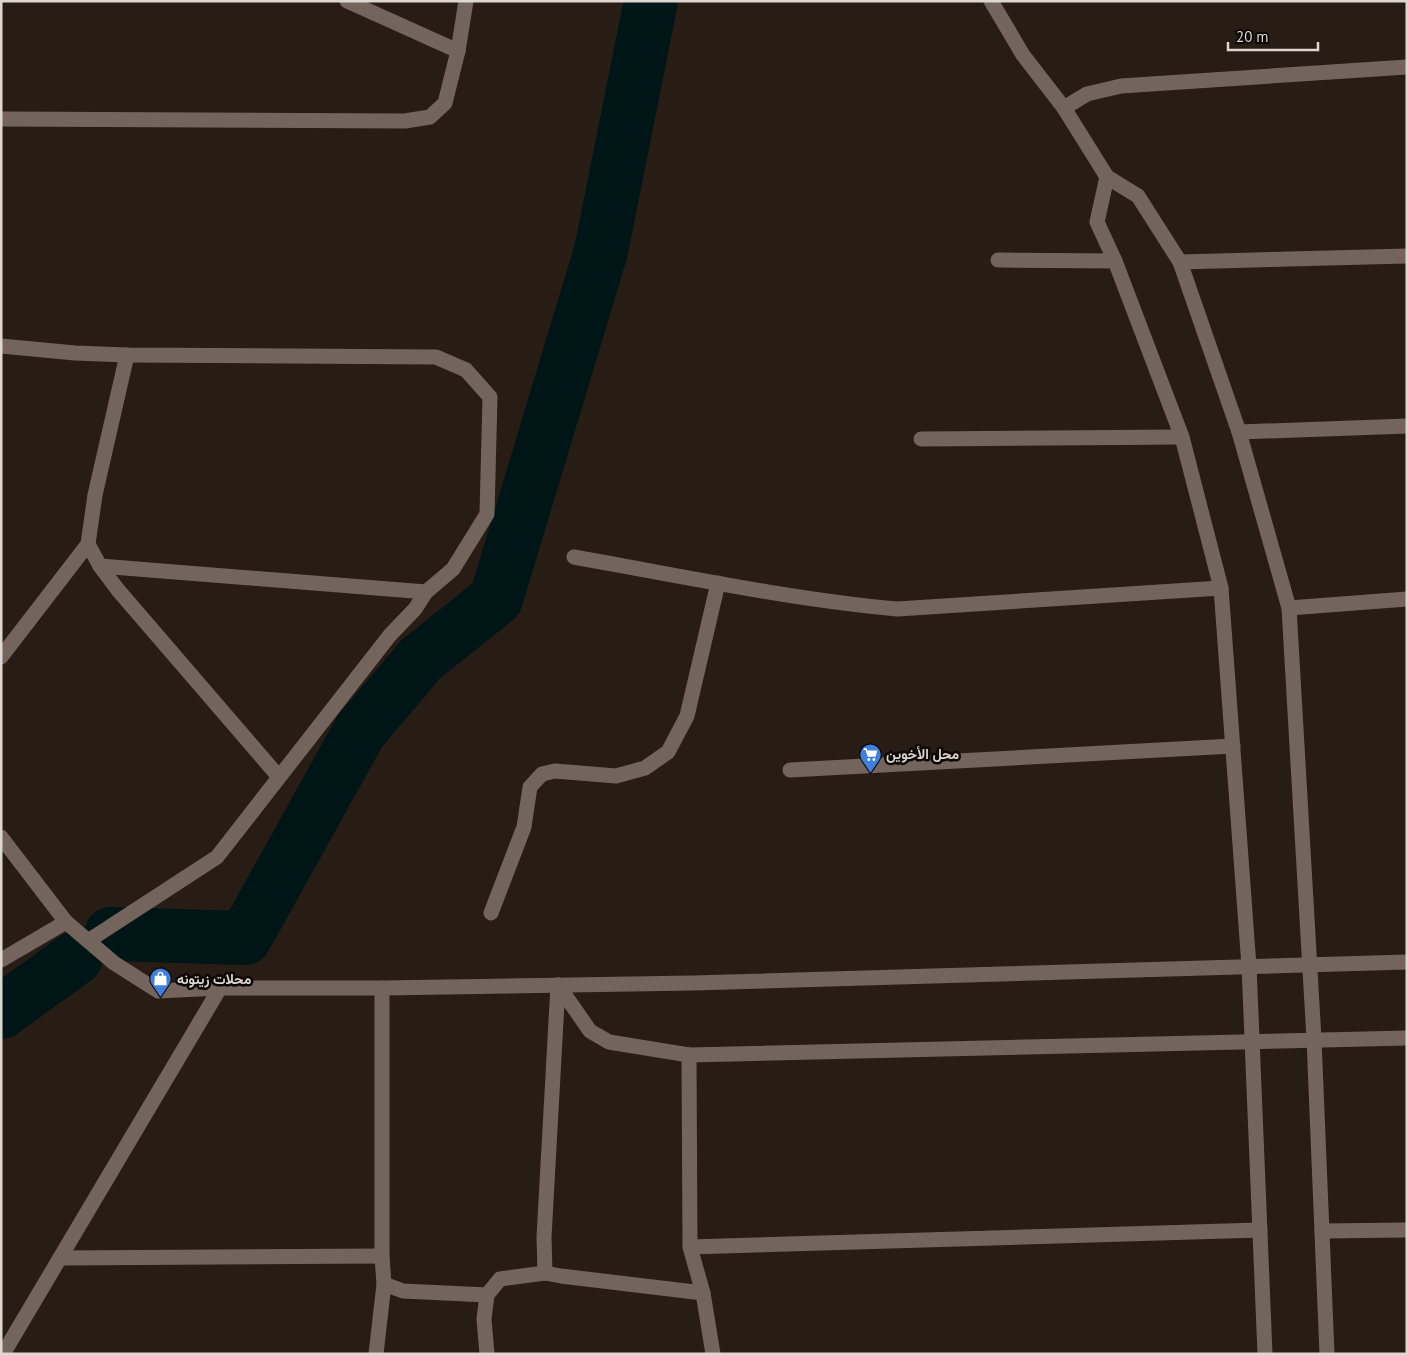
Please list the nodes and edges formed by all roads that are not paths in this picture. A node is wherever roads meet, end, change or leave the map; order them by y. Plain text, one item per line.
1 (347, 1) edge
2 (466, 1) edge
3 (991, 1) edge
4 (458, 51) junction
5 (1407, 67) edge
6 (1064, 108) junction
7 (1, 120) edge
8 (1107, 177) junction
9 (1407, 256) edge
10 (998, 260) dead end
11 (1115, 261) junction
12 (1180, 262) junction
13 (1, 346) edge
14 (127, 355) junction
15 (1407, 426) edge
16 (1239, 432) junction
17 (1182, 437) junction
18 (921, 439) dead end
19 (88, 544) junction
20 (574, 556) dead end
21 (100, 566) junction
22 (718, 583) junction
23 (1221, 588) junction
24 (426, 592) junction
25 (1407, 599) edge
26 (1289, 608) junction
27 (1, 657) edge
28 (1233, 746) junction
29 (790, 770) dead end
30 (279, 777) junction
31 (1, 837) edge
32 (491, 914) dead end
33 (66, 922) junction
34 (88, 941) junction
35 (1, 960) edge
36 (1407, 962) edge
37 (1309, 964) junction
38 (1249, 966) junction
39 (558, 985) junction
40 (220, 988) junction
41 (382, 988) junction
42 (1407, 1038) edge
43 (1314, 1040) junction
44 (1252, 1041) junction
45 (689, 1054) junction
46 (1260, 1230) junction
47 (1407, 1230) edge
48 (1322, 1231) junction
49 (690, 1247) junction
50 (382, 1256) junction
51 (60, 1258) junction
52 (545, 1273) junction
53 (384, 1284) junction
54 (703, 1293) junction
55 (487, 1295) junction
56 (3, 1354) edge
57 (376, 1354) edge
58 (487, 1354) edge
59 (713, 1354) edge
60 (1265, 1354) edge
61 (1327, 1354) edge

1 - 4 street
2 - 4 street
3 - 6 street
4 - 7 street
5 - 6 street
6 - 8 street
8 - 11 street
8 - 12 street
9 - 12 street
10 - 11 street
11 - 17 street
12 - 16 street
13 - 14 street
14 - 19 street
14 - 24 street
15 - 16 street
16 - 26 street
17 - 18 street
17 - 23 street
19 - 21 street
19 - 27 street
20 - 22 street
21 - 24 street
21 - 30 street
22 - 23 street
22 - 32 street
23 - 28 street
24 - 30 street
25 - 26 street
26 - 37 street
28 - 29 street
28 - 38 street
30 - 34 street
31 - 33 street
33 - 34 street
33 - 35 street
34 - 40 street
36 - 37 street
37 - 38 street
37 - 43 street
38 - 39 street
38 - 44 street
39 - 41 street
39 - 45 street
39 - 52 street
40 - 41 street
40 - 51 street
41 - 50 street
42 - 43 street
43 - 44 street
43 - 48 street
44 - 45 street
44 - 46 street
45 - 49 street
46 - 49 street
46 - 60 street
47 - 48 street
48 - 61 street
49 - 54 street
50 - 51 street
50 - 53 street
51 - 56 street
52 - 54 street
52 - 55 street
53 - 55 street
53 - 57 street
54 - 59 street
55 - 58 street

